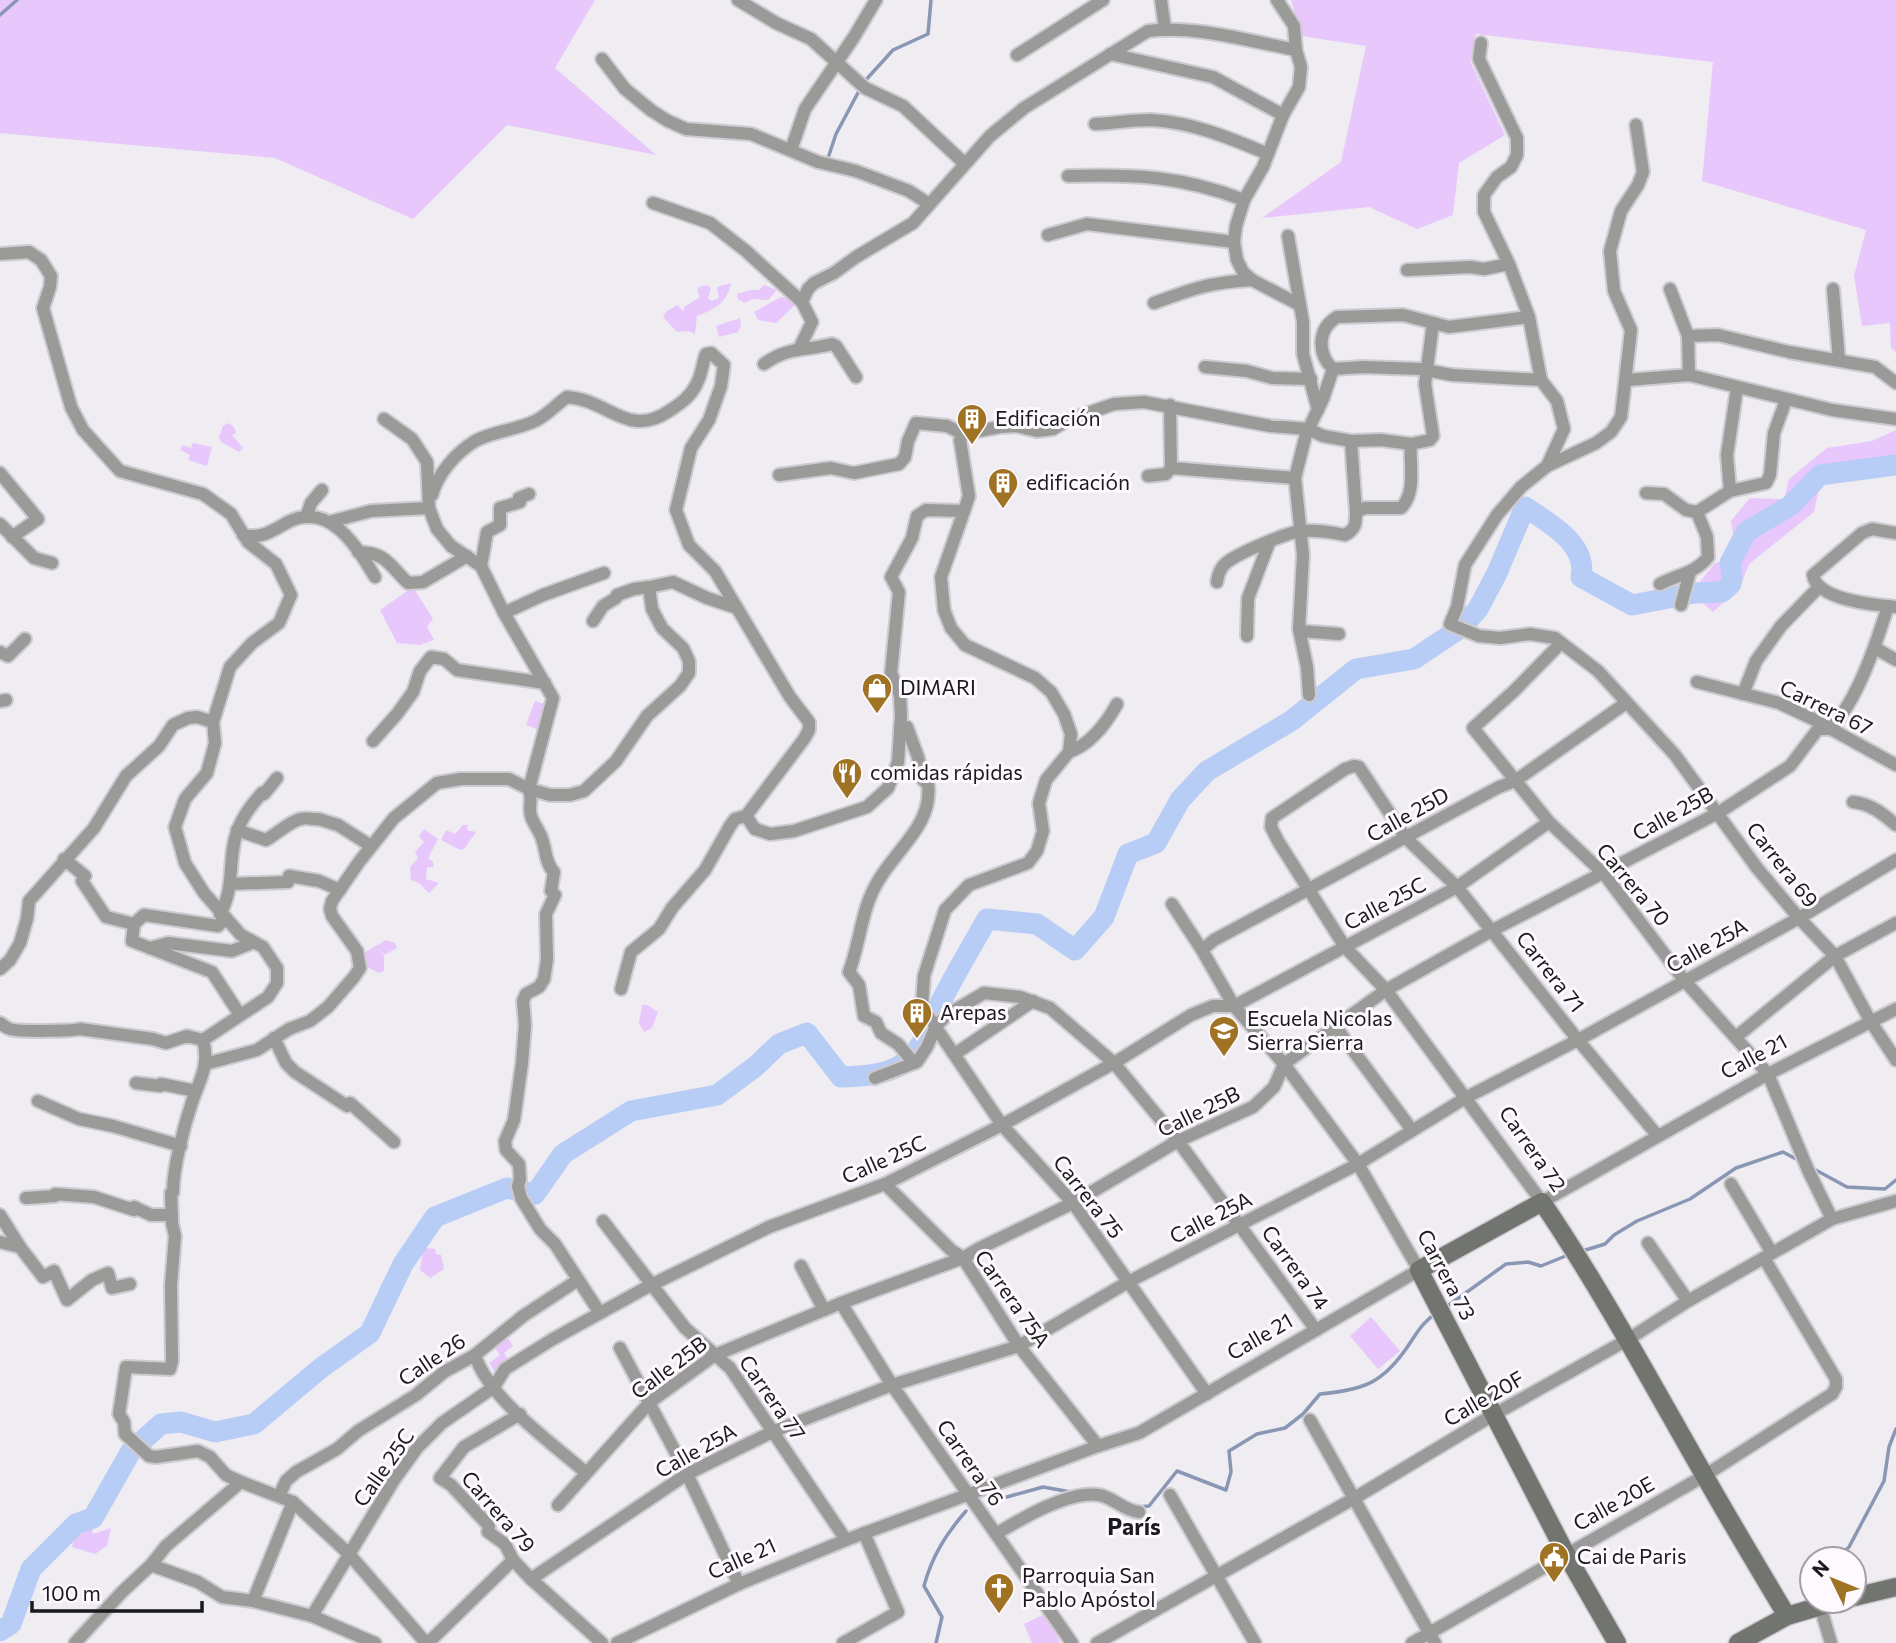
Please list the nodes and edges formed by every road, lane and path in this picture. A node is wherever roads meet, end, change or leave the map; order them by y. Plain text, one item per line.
1 (738, 0) edge
2 (876, 0) edge
3 (1103, 0) edge
4 (1161, 0) edge
5 (1277, 0) edge
6 (1165, 29) junction
7 (1481, 43) dead end
8 (1296, 50) junction
9 (1110, 54) junction
10 (1017, 55) dead end
11 (602, 59) dead end
12 (836, 62) junction
13 (1283, 115) junction
14 (1095, 124) dead end
15 (1636, 125) dead end
16 (791, 150) junction
17 (1268, 154) junction
18 (964, 163) junction
19 (1068, 176) dead end
20 (1244, 200) junction
21 (653, 203) dead end
22 (929, 204) junction
23 (1048, 235) dead end
24 (1288, 236) dead end
25 (1234, 242) junction
26 (0, 254) edge
27 (1508, 264) junction
28 (1407, 270) dead end
29 (1252, 280) junction
30 (1670, 289) dead end
31 (1833, 289) dead end
32 (802, 302) junction
33 (1154, 303) dead end
34 (1298, 304) junction
35 (1529, 317) junction
36 (1433, 323) junction
37 (1688, 336) junction
38 (800, 347) junction
39 (1839, 360) junction
40 (764, 363) dead end
41 (1205, 367) dead end
42 (1333, 369) junction
43 (1427, 370) junction
44 (1689, 375) junction
45 (856, 377) dead end
46 (1311, 379) junction
47 (1541, 380) junction
48 (1626, 380) junction
49 (1896, 383) edge
50 (1737, 388) junction
51 (1786, 400) junction
52 (1170, 405) junction
53 (1318, 410) junction
54 (384, 419) dead end
55 (1896, 419) edge
56 (1308, 429) junction
57 (962, 434) junction
58 (1351, 442) junction
59 (1410, 444) junction
60 (1547, 466) junction
61 (1171, 468) junction
62 (0, 473) edge
63 (779, 475) dead end
64 (1148, 476) dead end
65 (1295, 478) junction
66 (322, 491) dead end
67 (1730, 491) junction
68 (1646, 493) dead end
69 (529, 494) dead end
70 (429, 508) junction
71 (964, 510) junction
72 (1356, 512) junction
73 (1697, 512) junction
74 (306, 517) junction
75 (329, 522) junction
76 (0, 524) edge
77 (1302, 531) junction
78 (1896, 533) edge
79 (243, 535) junction
80 (12, 537) junction
81 (1269, 543) junction
82 (358, 552) junction
83 (467, 556) junction
84 (52, 562) dead end
85 (481, 566) junction
86 (604, 573) dead end
87 (375, 577) dead end
88 (1689, 578) junction
89 (1816, 581) junction
90 (1217, 582) dead end
91 (1660, 584) dead end
92 (649, 587) junction
93 (1682, 602) dead end
94 (1892, 607) edge
95 (737, 608) junction
96 (504, 613) junction
97 (593, 621) dead end
98 (1300, 631) junction
99 (1339, 634) dead end
100 (1247, 636) dead end
101 (25, 639) dead end
102 (1560, 643) junction
103 (1875, 648) junction
104 (0, 652) edge
105 (1896, 660) edge
106 (1697, 682) dead end
107 (545, 683) junction
108 (1743, 694) junction
109 (1309, 695) dead end
110 (1626, 703) junction
111 (1117, 704) dead end
112 (213, 722) junction
113 (900, 728) junction
114 (1830, 729) junction
115 (373, 741) dead end
116 (1069, 752) junction
117 (1896, 765) edge
118 (1362, 770) joint
119 (277, 778) dead end
120 (1515, 781) junction
121 (529, 789) junction
122 (1853, 802) dead end
123 (1717, 813) junction
124 (746, 816) junction
125 (1549, 822) junction
126 (1896, 825) edge
127 (237, 831) junction
128 (1406, 838) junction
129 (371, 846) junction
130 (64, 859) junction
131 (1896, 860) edge
132 (1604, 874) junction
133 (230, 884) junction
134 (1457, 887) junction
135 (340, 890) junction
136 (1309, 890) junction
137 (1172, 904) dead end
138 (223, 916) junction
139 (1799, 918) junction
140 (1896, 923) edge
141 (134, 924) junction
142 (1493, 930) junction
143 (252, 943) junction
144 (1345, 947) junction
145 (150, 948) junction
146 (1202, 950) junction
147 (1835, 956) junction
148 (0, 969) edge
149 (1684, 980) junction
150 (621, 989) dead end
151 (1386, 990) junction
152 (1032, 1001) junction
153 (1234, 1006) junction
154 (1896, 1009) edge
155 (240, 1014) junction
156 (1871, 1022) junction
157 (0, 1023) edge
158 (1335, 1026) junction
159 (936, 1027) junction
160 (1736, 1037) junction
161 (274, 1038) junction
162 (202, 1040) junction
163 (1578, 1040) junction
164 (955, 1054) junction
165 (911, 1060) junction
166 (1896, 1060) edge
167 (1114, 1063) junction
168 (205, 1064) junction
169 (1284, 1064) junction
170 (1768, 1074) junction
171 (875, 1077) dead end
172 (136, 1083) dead end
173 (196, 1091) junction
174 (1467, 1097) junction
175 (38, 1101) dead end
176 (1002, 1125) junction
177 (1412, 1130) junction
178 (1657, 1135) junction
179 (394, 1142) dead end
180 (1178, 1142) junction
181 (181, 1146) junction
182 (1358, 1164) junction
183 (885, 1184) junction
184 (1731, 1184) dead end
185 (26, 1198) dead end
186 (1896, 1201) edge
187 (1542, 1202) junction
188 (1073, 1203) junction
189 (0, 1215) edge
190 (172, 1215) junction
191 (1832, 1219) junction
192 (603, 1221) dead end
193 (1240, 1225) junction
194 (0, 1242) edge
195 (1648, 1243) dead end
196 (20, 1247) junction
197 (1768, 1255) junction
198 (963, 1258) junction
199 (801, 1266) dead end
200 (1419, 1269) junction
201 (578, 1280) junction
202 (1128, 1282) junction
203 (130, 1284) dead end
204 (651, 1285) junction
205 (1688, 1301) junction
206 (841, 1303) junction
207 (824, 1310) junction
208 (600, 1313) junction
209 (1316, 1331) junction
210 (1628, 1340) junction
211 (1019, 1346) junction
212 (620, 1348) dead end
213 (715, 1354) junction
214 (475, 1355) junction
215 (892, 1385) junction
216 (494, 1387) junction
217 (1207, 1394) junction
218 (650, 1402) junction
219 (520, 1414) junction
220 (1493, 1416) junction
221 (1310, 1420) dead end
222 (772, 1432) junction
223 (1098, 1446) junction
224 (585, 1472) junction
225 (687, 1474) junction
226 (1704, 1476) junction
227 (241, 1482) junction
228 (969, 1494) junction
229 (1170, 1495) dead end
230 (279, 1496) junction
231 (1353, 1499) junction
232 (293, 1502) junction
233 (558, 1505) dead end
234 (1139, 1512) dead end
235 (864, 1533) junction
236 (996, 1534) junction
237 (846, 1540) junction
238 (349, 1553) junction
239 (1566, 1554) junction
240 (513, 1560) junction
241 (151, 1565) junction
242 (1214, 1576) junction
243 (531, 1579) junction
244 (739, 1584) junction
245 (1896, 1587) edge
246 (1868, 1594) edge
247 (253, 1601) junction
248 (1798, 1613) edge
249 (1823, 1615) edge
250 (312, 1616) junction
251 (1787, 1616) junction
252 (1432, 1638) edge
253 (75, 1643) edge
254 (375, 1643) edge
255 (427, 1643) edge
256 (602, 1643) edge
257 (617, 1643) edge
258 (843, 1643) edge
259 (1072, 1643) edge
260 (1097, 1643) edge
261 (1255, 1643) edge
262 (1412, 1643) edge
263 (1617, 1643) edge
264 (1738, 1643) edge
265 (1831, 1643) edge

1 - 12 street
2 - 12 street
3 - 10 street
4 - 6 street
5 - 8 street
6 - 8 street
6 - 9 street
7 - 27 street
8 - 13 street
9 - 13 street
9 - 18 street
11 - 16 street
12 - 16 street
12 - 18 street
13 - 17 street
14 - 17 street
15 - 48 street
16 - 22 street
17 - 20 street
18 - 22 street
19 - 20 street
20 - 25 street
21 - 32 street
22 - 32 street
23 - 25 street
24 - 34 street
25 - 29 street
26 - 79 street
27 - 28 street
27 - 35 street
29 - 33 street
29 - 34 street
30 - 37 street
31 - 39 street
32 - 38 street
34 - 46 street
35 - 36 street
35 - 47 street
36 - 42 street
36 - 43 street
37 - 39 street
37 - 44 street
38 - 40 street
38 - 45 street
39 - 49 street
41 - 46 street
42 - 43 street
42 - 53 street
43 - 47 street
43 - 59 street
44 - 48 street
44 - 50 street
46 - 53 street
47 - 60 street
48 - 60 street
50 - 51 street
50 - 67 street
51 - 55 street
51 - 67 street
52 - 56 street
52 - 57 street
52 - 61 street
53 - 56 street
54 - 70 street
56 - 58 street
56 - 65 street
57 - 63 street
57 - 71 street
58 - 59 street
58 - 72 street
59 - 72 street
60 - 102 street
61 - 64 street
61 - 65 street
62 - 80 street
65 - 77 street
66 - 74 street
67 - 73 street
68 - 73 street
69 - 85 street
70 - 75 street
70 - 83 street
70 - 95 street
71 - 113 street
71 - 116 street
72 - 77 street
73 - 88 street
74 - 75 street
74 - 79 street
75 - 82 street
76 - 80 street
77 - 81 street
77 - 98 street
78 - 89 street
79 - 112 street
80 - 84 street
81 - 90 street
81 - 100 street
82 - 83 street
82 - 87 street
83 - 85 street
85 - 96 street
86 - 96 street
88 - 91 street
88 - 93 street
89 - 94 street
89 - 108 street
92 - 95 street
92 - 97 street
92 - 121 street
94 - 103 street, Calle 25B
95 - 124 street
96 - 107 street
98 - 99 street
98 - 109 street
101 - 104 street
102 - 110 street, Carrera 69
102 - 120 street, Carrera 70
103 - 105 street
103 - 114 street, Calle 25B
106 - 108 street, Carrera 67
107 - 115 street
107 - 121 street
108 - 114 street, Carrera 67
110 - 120 street, Calle 25D
110 - 123 street, Carrera 69
111 - 116 street, Carrera 75
112 - 130 street
112 - 138 street
113 - 124 street
113 - 165 street
114 - 117 street, Carrera 67
114 - 123 street, Calle 25B
116 - 159 street, Carrera 75
118 - 128 street, Carrera 71
118 - 136 street, Carrera 72
119 - 127 street
120 - 125 street, Carrera 70
120 - 128 street, Calle 25D
121 - 129 street
121 - 201 street
122 - 126 street
123 - 132 street, Calle 25B
123 - 139 street, Carrera 69
124 - 150 street
125 - 132 street, Carrera 70
125 - 134 street, Calle 25C
127 - 129 street
127 - 133 street
128 - 134 street, Carrera 71
128 - 136 street, Calle 25D
129 - 135 street
130 - 141 street
130 - 148 street
131 - 139 street, Calle 25A
132 - 142 street, Calle 25B
132 - 149 street, Carrera 70
133 - 135 street
133 - 138 street
134 - 142 street, Carrera 71
134 - 144 street, Calle 25C
135 - 161 street
136 - 144 street, Carrera 72
136 - 146 street, Calle 25D
137 - 146 street, Carrera 73
138 - 141 street
138 - 143 street
139 - 147 street, Carrera 69
139 - 149 street, Calle 25A
140 - 147 street
141 - 145 street
142 - 151 street, Calle 25B
142 - 163 street, Carrera 71
143 - 145 street
143 - 155 street
144 - 151 street, Carrera 72
144 - 153 street, Calle 25C
145 - 155 street
146 - 153 street, Carrera 73
147 - 156 street, Carrera 69
147 - 160 street
149 - 160 street, Carrera 70
149 - 163 street, Calle 25A
151 - 158 street, Calle 25B
151 - 174 street, Carrera 72
152 - 159 street, Carrera 74
152 - 164 street
152 - 167 street, Carrera 74
153 - 167 street, Calle 25C
153 - 169 street, Carrera 73
154 - 156 street, Calle 21
155 - 162 street
156 - 166 street, Carrera 69
156 - 170 street, Calle 21
157 - 162 street
158 - 169 street, Calle 25B
158 - 177 street
159 - 164 street, Carrera 75
159 - 165 street
160 - 170 street, Carrera 70
161 - 168 street
161 - 179 street
162 - 168 street
163 - 174 street, Calle 25A
163 - 178 street, Carrera 71
164 - 176 street, Carrera 75
165 - 171 street
167 - 176 street, Calle 25C
167 - 180 street, Carrera 74
168 - 173 street
169 - 180 street, Calle 25B
169 - 182 street, Carrera 73
170 - 178 street, Calle 21
170 - 191 street, Carrera 70
172 - 173 street
173 - 181 street
174 - 177 street, Calle 25A
174 - 187 street, Carrera 72
175 - 181 street
176 - 183 street, Calle 25C
176 - 188 street, Carrera 75
177 - 182 street, Calle 25A
178 - 187 street, Calle 21
180 - 188 street, Calle 25B
180 - 193 street, Carrera 74
181 - 190 street
182 - 193 street, Calle 25A
182 - 200 street, Carrera 73
183 - 198 street, Carrera 75A
183 - 204 street, Calle 25C
184 - 197 street
185 - 190 street
186 - 191 street, Calle 20F
187 - 200 street, Calle 21
187 - 210 street, Carrera 72
188 - 198 street, Calle 25B
188 - 202 street, Carrera 75
189 - 196 street
190 - 227 street
191 - 197 street, Calle 20F
192 - 204 street, Carrera 77
193 - 202 street, Calle 25A
193 - 209 street, Carrera 74
194 - 196 street
195 - 205 street
196 - 203 street
197 - 205 street, Calle 20F
197 - 226 street, Calle 20E
198 - 206 street, Calle 25B
198 - 211 street, Carrera 75A
199 - 207 street
200 - 209 street, Calle 21
200 - 220 street, Carrera 73
201 - 208 street
201 - 214 street, Calle 26
202 - 211 street, Calle 25A
202 - 217 street, Carrera 75
204 - 208 street, Calle 25C
204 - 213 street, Carrera 77
205 - 210 street, Calle 20F
206 - 207 street, Calle 25B
206 - 215 street, Carrera 76
207 - 213 street, Calle 25B
208 - 216 street, Calle 25C
209 - 217 street, Calle 21
210 - 220 street, Calle 20F
210 - 226 street, Carrera 72
211 - 215 street, Calle 25A
211 - 223 street, Carrera 75A
212 - 218 street
213 - 218 street, Calle 25B
213 - 222 street, Carrera 77
214 - 216 street
214 - 230 street, Calle 26
215 - 222 street, Calle 25A
215 - 228 street, Carrera 76
216 - 219 street
216 - 238 street, Calle 25C
217 - 223 street, Calle 21
218 - 224 street, Calle 25B
218 - 225 street
219 - 224 street
219 - 240 street, Carrera 79
220 - 231 street, Calle 20F
220 - 239 street, Carrera 73
221 - 231 street
222 - 225 street, Calle 25A
222 - 237 street, Carrera 77
223 - 228 street, Calle 21
224 - 233 street, Calle 25B
225 - 243 street, Calle 25A
225 - 244 street
226 - 239 street, Calle 20E
226 - 251 street, Carrera 72
227 - 230 street
227 - 241 street
228 - 235 street, Calle 21
228 - 236 street, Carrera 76
229 - 242 street
230 - 232 street
231 - 242 street, Calle 20F
231 - 252 street
232 - 238 street
232 - 247 street
234 - 236 street
235 - 237 street, Calle 21
235 - 258 street
236 - 259 street, Carrera 76
237 - 244 street, Calle 21
238 - 250 street, Calle 25C
238 - 255 street
239 - 252 street, Calle 20E
239 - 263 street, Carrera 73
240 - 243 street, Carrera 79
240 - 255 street
241 - 247 street
241 - 253 street
242 - 260 street, Calle 20F
242 - 261 street
243 - 256 street, Carrera 79
244 - 257 street, Calle 21
245 - 246 street
247 - 250 street
248 - 251 street
249 - 265 street
250 - 254 street
251 - 264 street
252 - 262 street, Calle 20E

